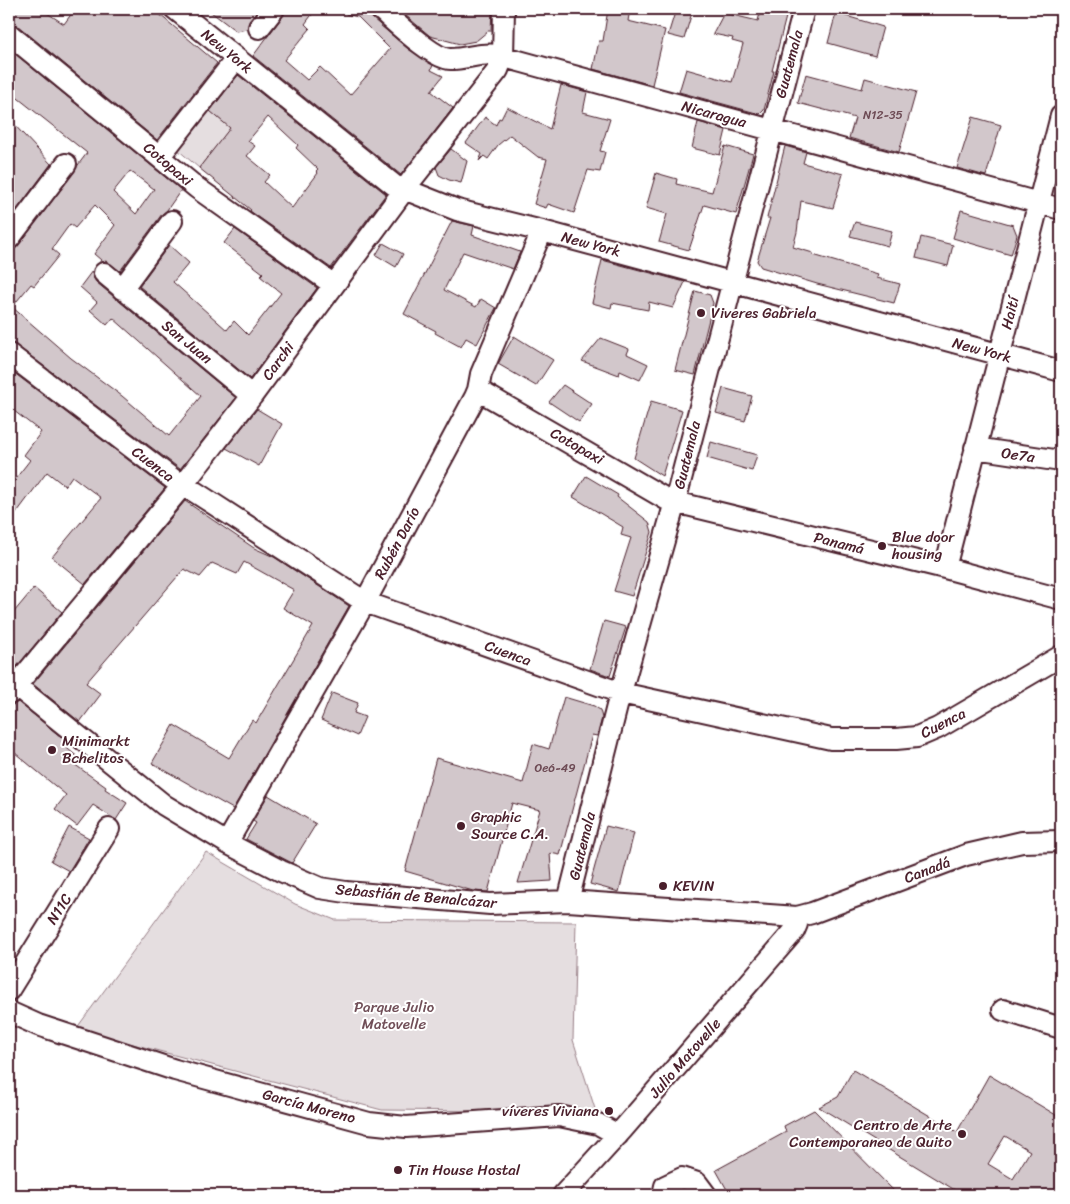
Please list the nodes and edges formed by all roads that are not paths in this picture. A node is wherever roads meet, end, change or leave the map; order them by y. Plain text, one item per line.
1 (175, 9) edge
2 (274, 9) edge
3 (380, 9) edge
4 (504, 9) edge
5 (804, 9) edge
6 (260, 28) dead end
7 (9, 34) edge
8 (503, 57) junction
9 (236, 59) junction
10 (1061, 116) edge
11 (772, 129) junction
12 (160, 156) junction
13 (66, 164) dead end
14 (405, 188) junction
15 (1038, 204) junction
16 (1061, 209) edge
17 (172, 222) dead end
18 (542, 230) junction
19 (9, 239) edge
20 (104, 274) dead end
21 (731, 282) junction
22 (334, 285) junction
23 (122, 289) junction
24 (9, 354) edge
25 (1000, 354) junction
26 (1061, 371) edge
27 (478, 390) junction
28 (252, 396) junction
29 (975, 448) junction
30 (1061, 461) edge
31 (182, 486) junction
32 (675, 502) junction
33 (944, 568) junction
34 (1061, 599) edge
35 (365, 602) junction
36 (1061, 656) edge
37 (11, 686) edge
38 (621, 693) junction
39 (109, 829) dead end
40 (1061, 841) edge
41 (227, 843) junction
42 (568, 901) junction
43 (797, 917) junction
44 (9, 990) edge
45 (1003, 1010) dead end
46 (9, 1012) edge
47 (1061, 1028) edge
48 (618, 1135) junction
49 (702, 1189) edge
50 (564, 1195) edge
51 (663, 1195) edge

1 - 9 street, New York
2 - 6 street
3 - 8 street, Nicaragua
4 - 8 street, Carchi
5 - 11 street, Guatemala
7 - 12 street, Cotopaxi
8 - 11 street, Nicaragua
8 - 14 street, Carchi
9 - 12 street
9 - 14 street, New York
10 - 15 street, Haití
11 - 15 street, Nicaragua
11 - 21 street, Guatemala
12 - 22 street, Cotopaxi
13 - 19 street
14 - 18 street, New York
14 - 22 street, Carchi
15 - 16 street, Nicaragua
15 - 25 street, Haití
17 - 23 street
18 - 21 street, New York
18 - 27 street, Rubén Darío
20 - 23 street, San Juan
21 - 25 street, New York
21 - 32 street, Guatemala
22 - 28 street, Carchi
23 - 28 street, San Juan
24 - 31 street, Cuenca
25 - 26 street, New York
25 - 29 street, Haití
27 - 32 street, Cotopaxi
27 - 35 street, Rubén Darío
28 - 31 street, Carchi
29 - 30 street, Oe7a
29 - 33 street, Haití
31 - 35 street, Cuenca
31 - 37 street, Carchi
32 - 33 street, Panamá
32 - 38 street, Guatemala
33 - 34 street, Panamá
35 - 38 street, Cuenca
35 - 41 street, Rubén Darío
36 - 38 street, Cuenca
37 - 41 street, Sebastián de Benalcázar
38 - 42 street, Guatemala
39 - 44 street, N11C
40 - 43 street, Canadá
41 - 42 street, Sebastián de Benalcázar
42 - 43 street, Sebastián de Benalcázar
43 - 48 street, Julio Matovelle
45 - 47 street
46 - 48 street, García Moreno
48 - 50 street, Julio Matovelle
49 - 51 street

